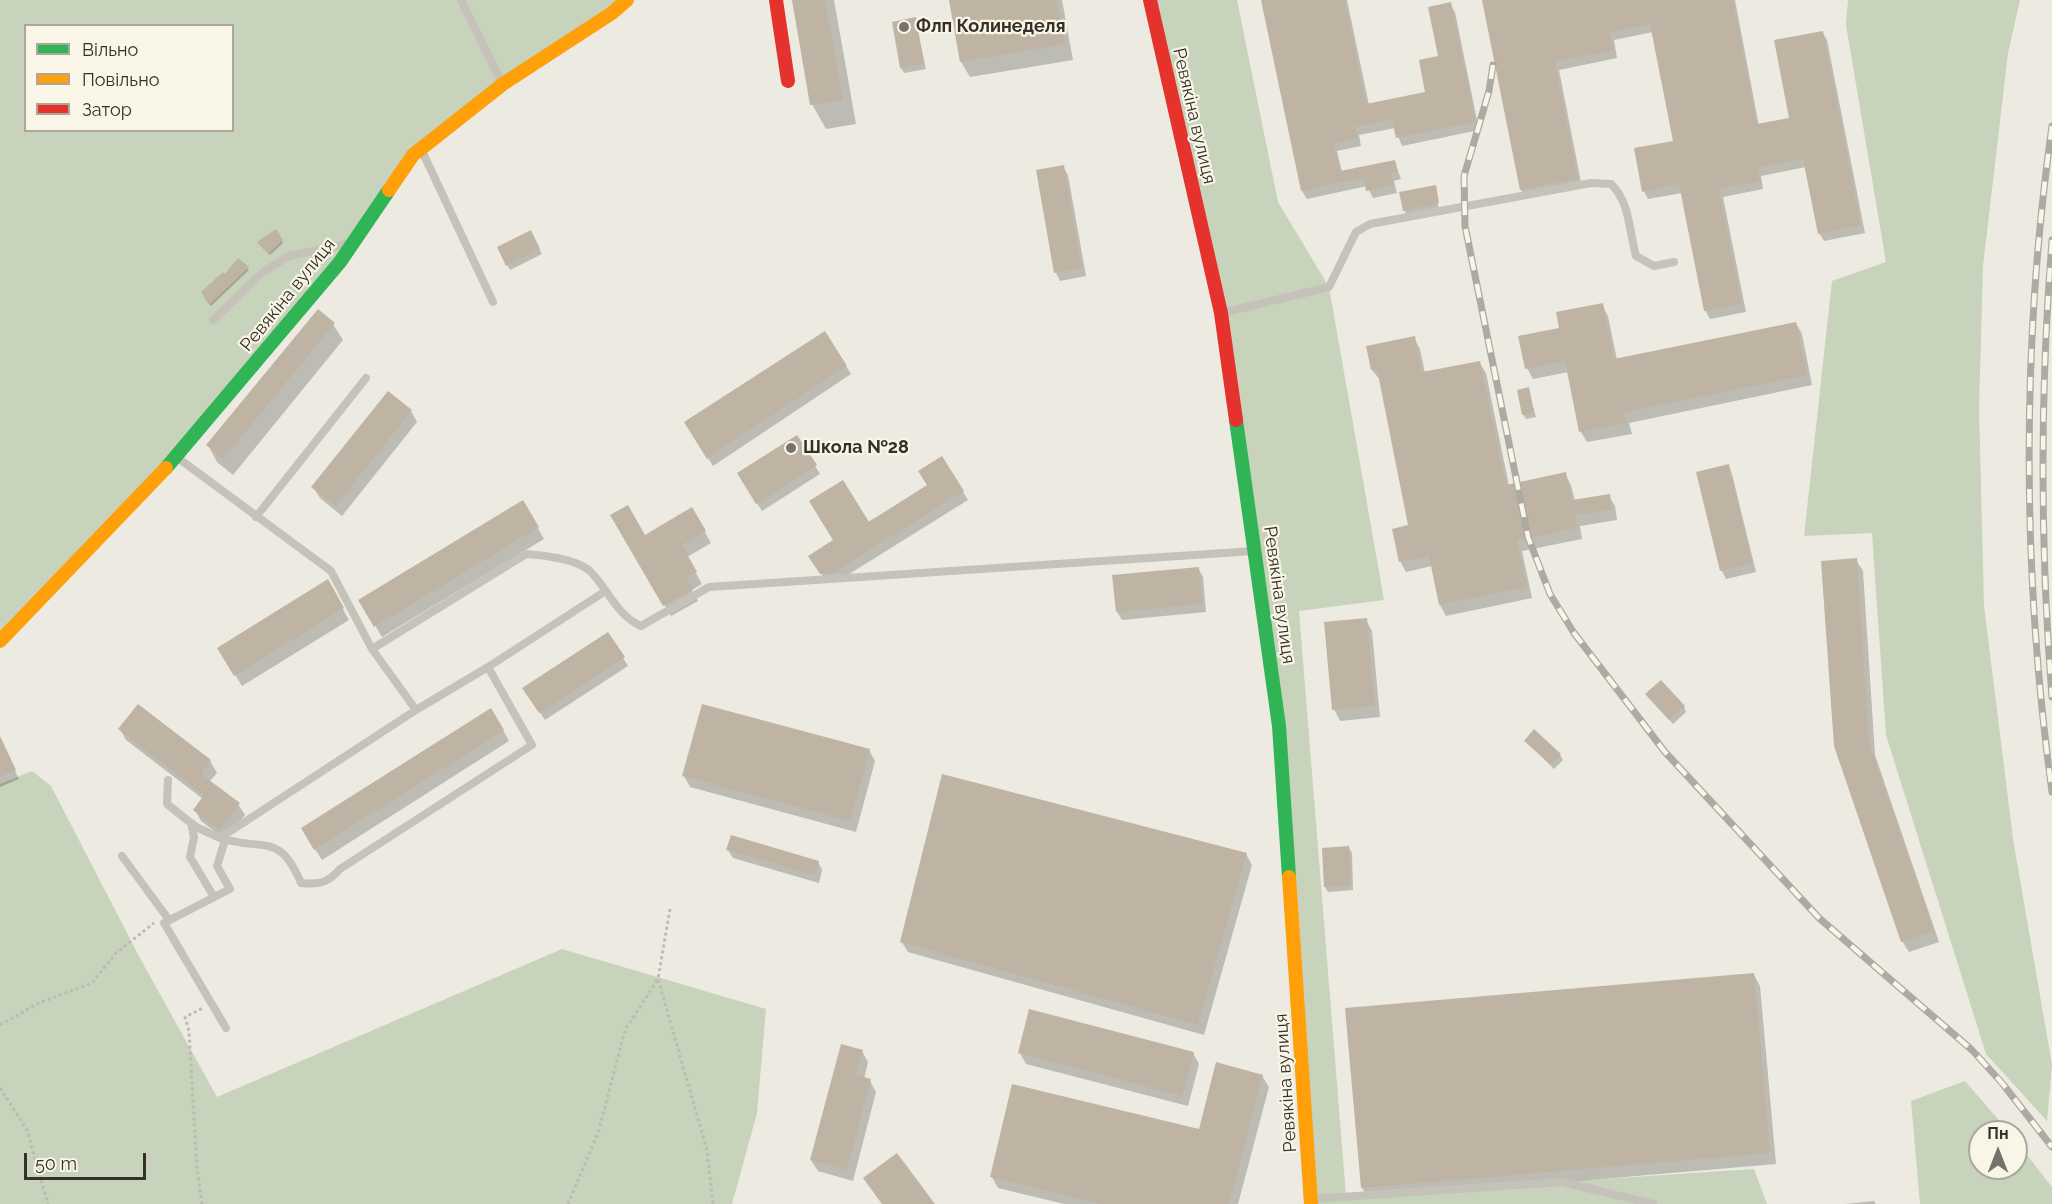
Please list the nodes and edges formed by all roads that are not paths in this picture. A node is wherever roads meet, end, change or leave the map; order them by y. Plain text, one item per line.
1 (461, 0) edge
2 (627, 0) edge
3 (776, 0) edge
4 (1150, 0) edge
5 (788, 81) dead end
6 (503, 84) junction
7 (421, 149) junction
8 (353, 242) junction
9 (1674, 262) dead end
10 (493, 302) dead end
11 (1221, 313) junction
12 (213, 320) dead end
13 (366, 378) dead end
14 (176, 457) junction
15 (256, 517) junction
16 (1254, 552) junction
17 (604, 592) junction
18 (0, 641) edge
19 (372, 650) junction
20 (488, 667) junction
21 (416, 710) junction
22 (168, 780) dead end
23 (191, 823) junction
24 (223, 839) junction
25 (122, 856) dead end
26 (214, 897) junction
27 (166, 917) junction
28 (226, 1028) dead end
29 (1312, 1201) edge
30 (1653, 1204) edge

1 - 6 lane
2 - 6 street, Ревякіна вулиця
3 - 5 street
4 - 11 street, Ревякіна вулиця
6 - 7 street, Ревякіна вулиця
7 - 8 street, Ревякіна вулиця
7 - 10 lane
8 - 12 lane
8 - 14 street, Ревякіна вулиця
9 - 11 lane
11 - 16 street, Ревякіна вулиця
13 - 15 lane
14 - 15 lane
14 - 18 street, Ревякіна вулиця
15 - 19 lane
16 - 17 lane
16 - 29 street, Ревякіна вулиця
17 - 19 lane
17 - 20 lane
19 - 21 lane
20 - 21 lane
20 - 24 lane
21 - 24 lane
22 - 23 lane
23 - 24 lane
23 - 26 lane
24 - 26 lane
25 - 27 lane
26 - 27 lane
27 - 28 lane
29 - 30 lane

